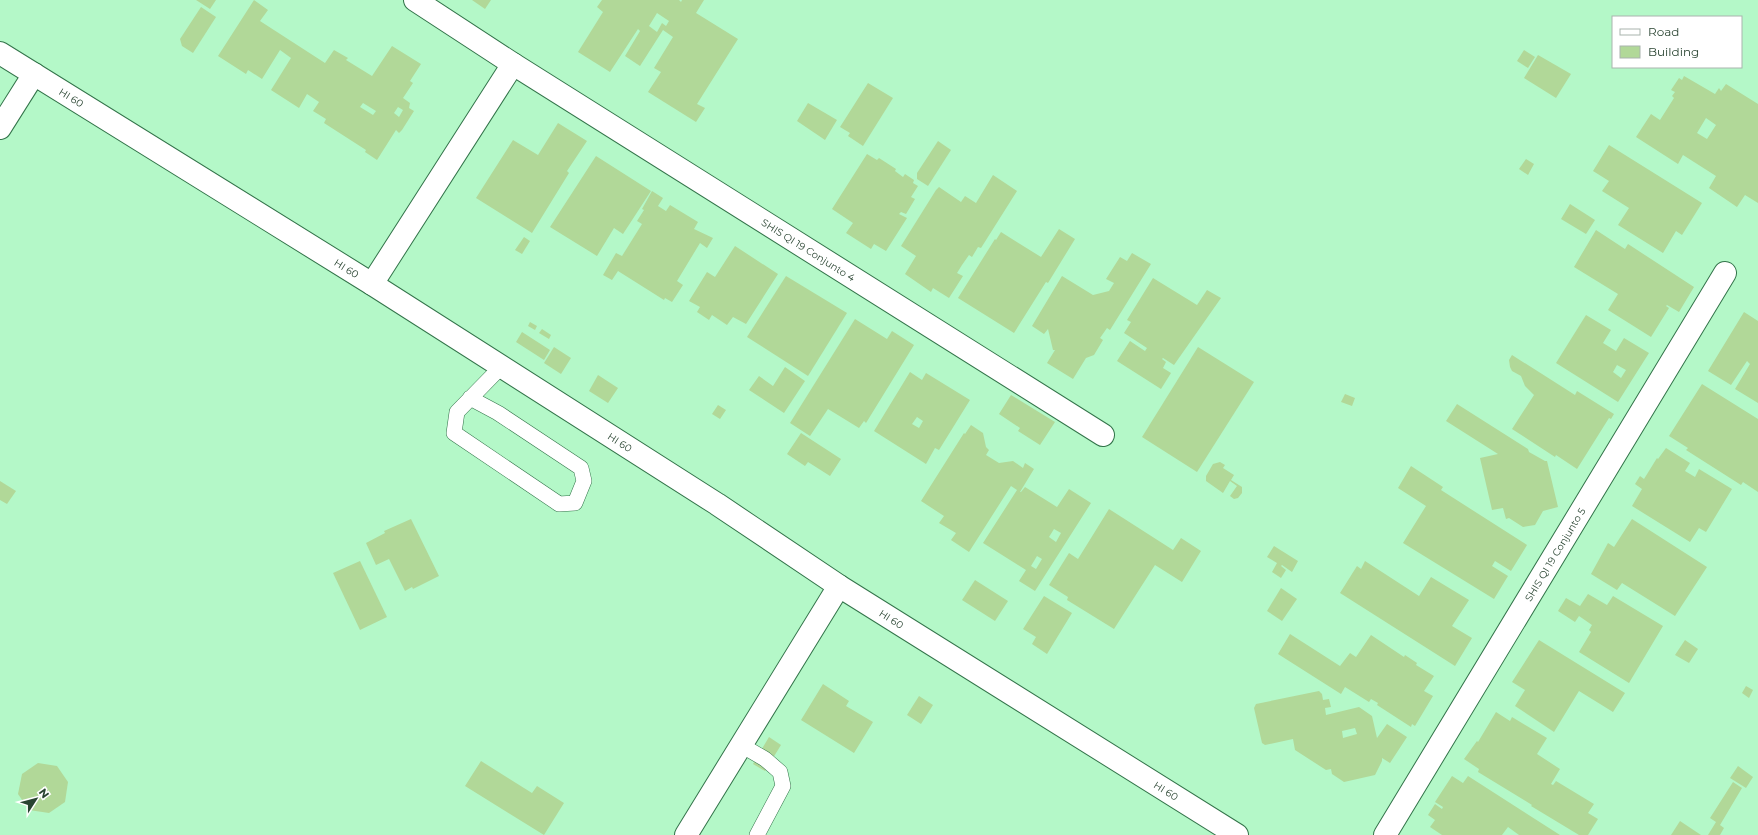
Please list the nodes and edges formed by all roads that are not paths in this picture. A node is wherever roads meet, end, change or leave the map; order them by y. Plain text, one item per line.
1 (415, 0) edge
2 (0, 53) edge
3 (513, 64) junction
4 (34, 74) junction
5 (0, 128) edge
6 (1725, 274) dead end
7 (372, 284) junction
8 (501, 367) junction
9 (470, 398) junction
10 (1103, 435) dead end
11 (839, 586) junction
12 (741, 745) junction
13 (686, 835) edge
14 (757, 835) edge
15 (1237, 835) edge
16 (1385, 835) edge

1 - 3 street, SHIS QI 19 Conjunto 4
2 - 4 street, HI 60
3 - 7 street
3 - 10 street, SHIS QI 19 Conjunto 4
4 - 5 street
4 - 7 street, HI 60
6 - 16 street, SHIS QI 19 Conjunto 5
7 - 8 street, HI 60
8 - 9 lane
8 - 11 street, HI 60
9 - 9 lane
11 - 12 street
11 - 15 street, HI 60
12 - 13 street
12 - 14 lane

